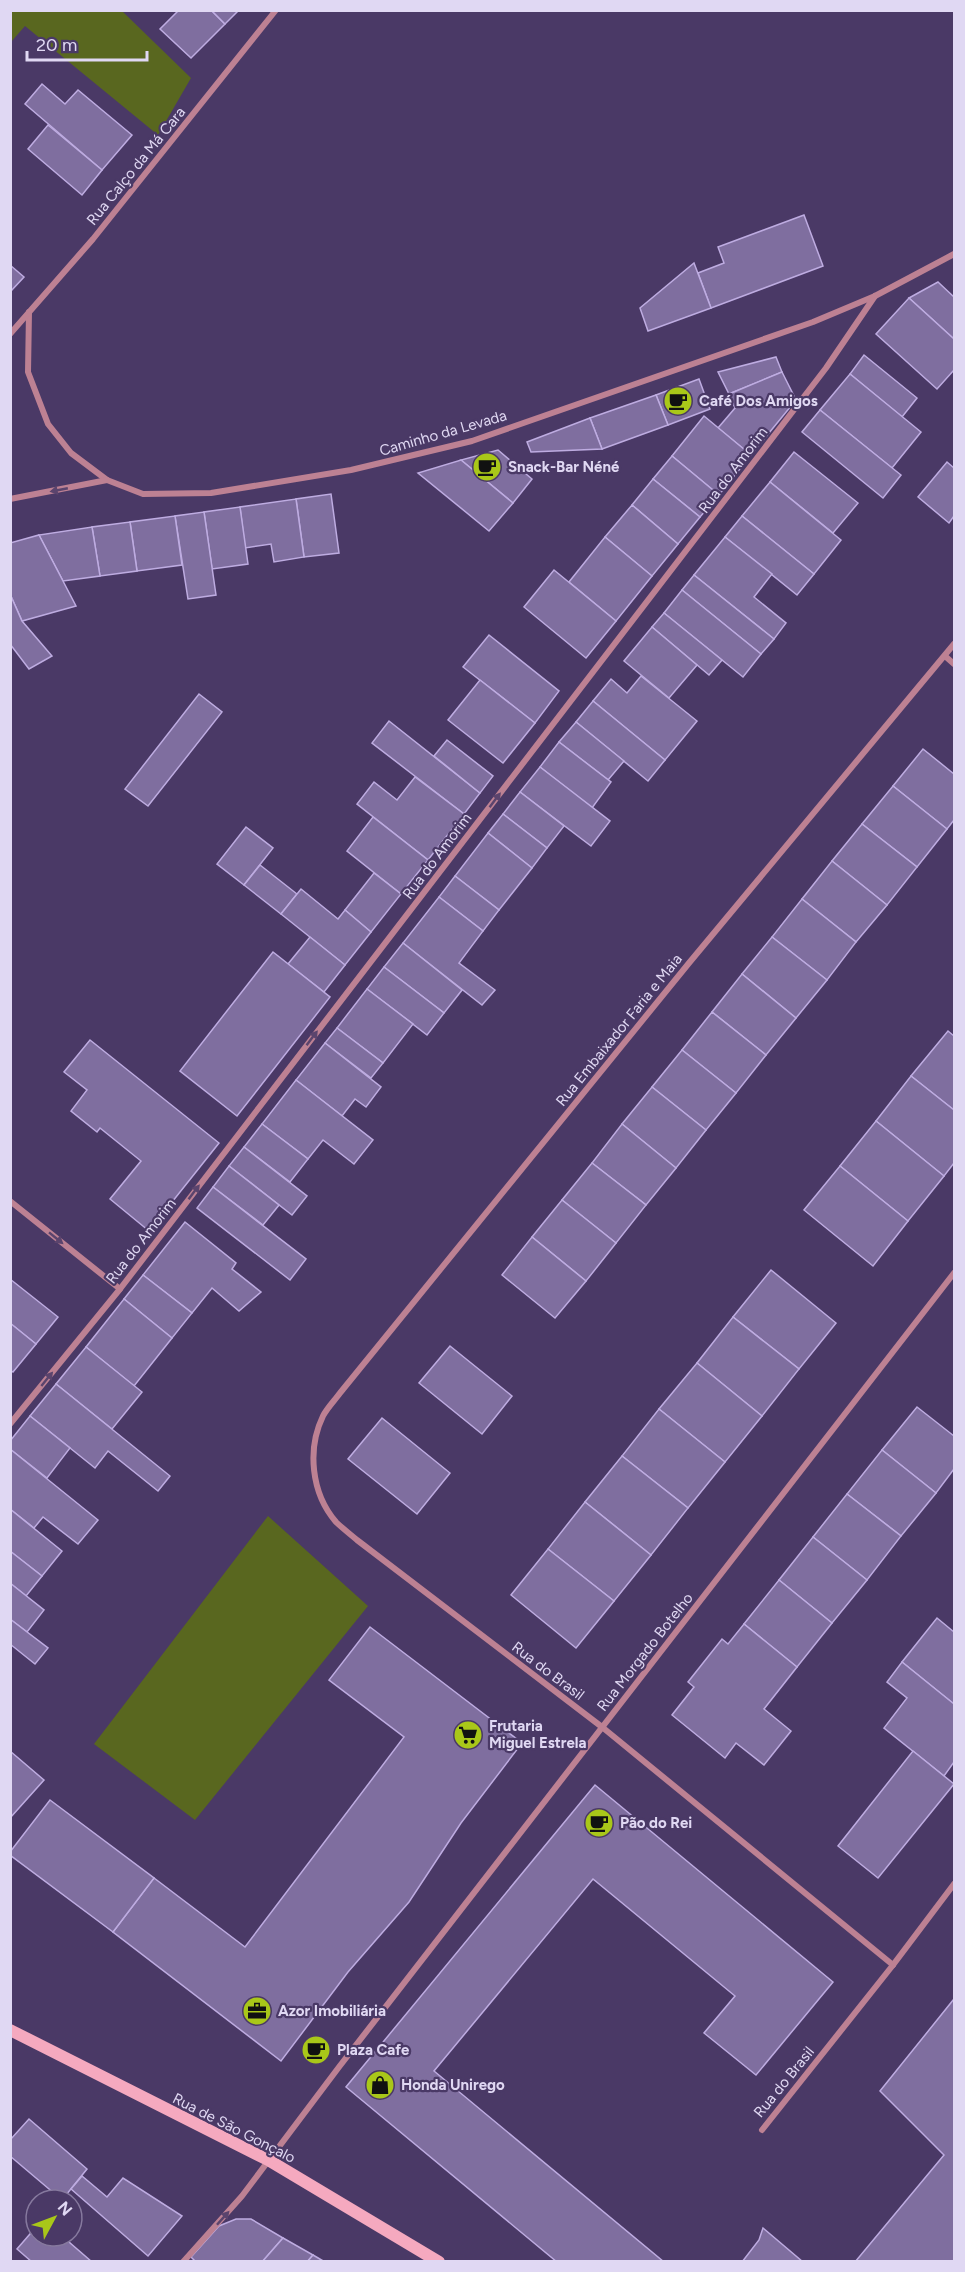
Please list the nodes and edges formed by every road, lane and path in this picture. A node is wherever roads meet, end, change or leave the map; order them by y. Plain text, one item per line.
1 (276, 10) edge
2 (954, 254) edge
3 (875, 296) junction
4 (29, 312) junction
5 (10, 334) edge
6 (107, 480) junction
7 (10, 499) edge
8 (954, 645) edge
9 (945, 656) junction
10 (954, 664) edge
11 (10, 1201) edge
12 (954, 1273) edge
13 (120, 1289) junction
14 (10, 1424) edge
15 (314, 1440) joint
16 (602, 1727) junction
17 (954, 1884) edge
18 (893, 1965) junction
19 (10, 2030) edge
20 (762, 2130) dead end
21 (270, 2161) junction
22 (183, 2262) edge
23 (439, 2262) edge

1 - 4 street, Rua Calço da Má Cara
2 - 3 street, Caminho da Levada
3 - 6 street, Caminho da Levada
13 -> 3 street, Rua do Amorim
4 - 5 street, Rua Calço da Má Cara
4 - 6 street, Caminho da Levada
6 -> 7 street
8 - 9 street, Rua Embaixador Faria e Maia
9 - 10 street
9 - 15 street, Rua Embaixador Faria e Maia
11 -> 13 street
12 - 16 street, Rua Morgado Botelho
14 -> 13 street, Rua do Amorim
15 - 16 street, Rua do Brasil
16 - 18 street, Rua do Brasil
16 - 21 street, Rua Morgado Botelho
17 - 18 street, Rua do Brasil
18 - 20 street, Rua do Brasil
19 - 21 main road, Rua de São Gonçalo
22 -> 21 street, Rua Morgado Botelho
21 - 23 main road, Rua de São Gonçalo

